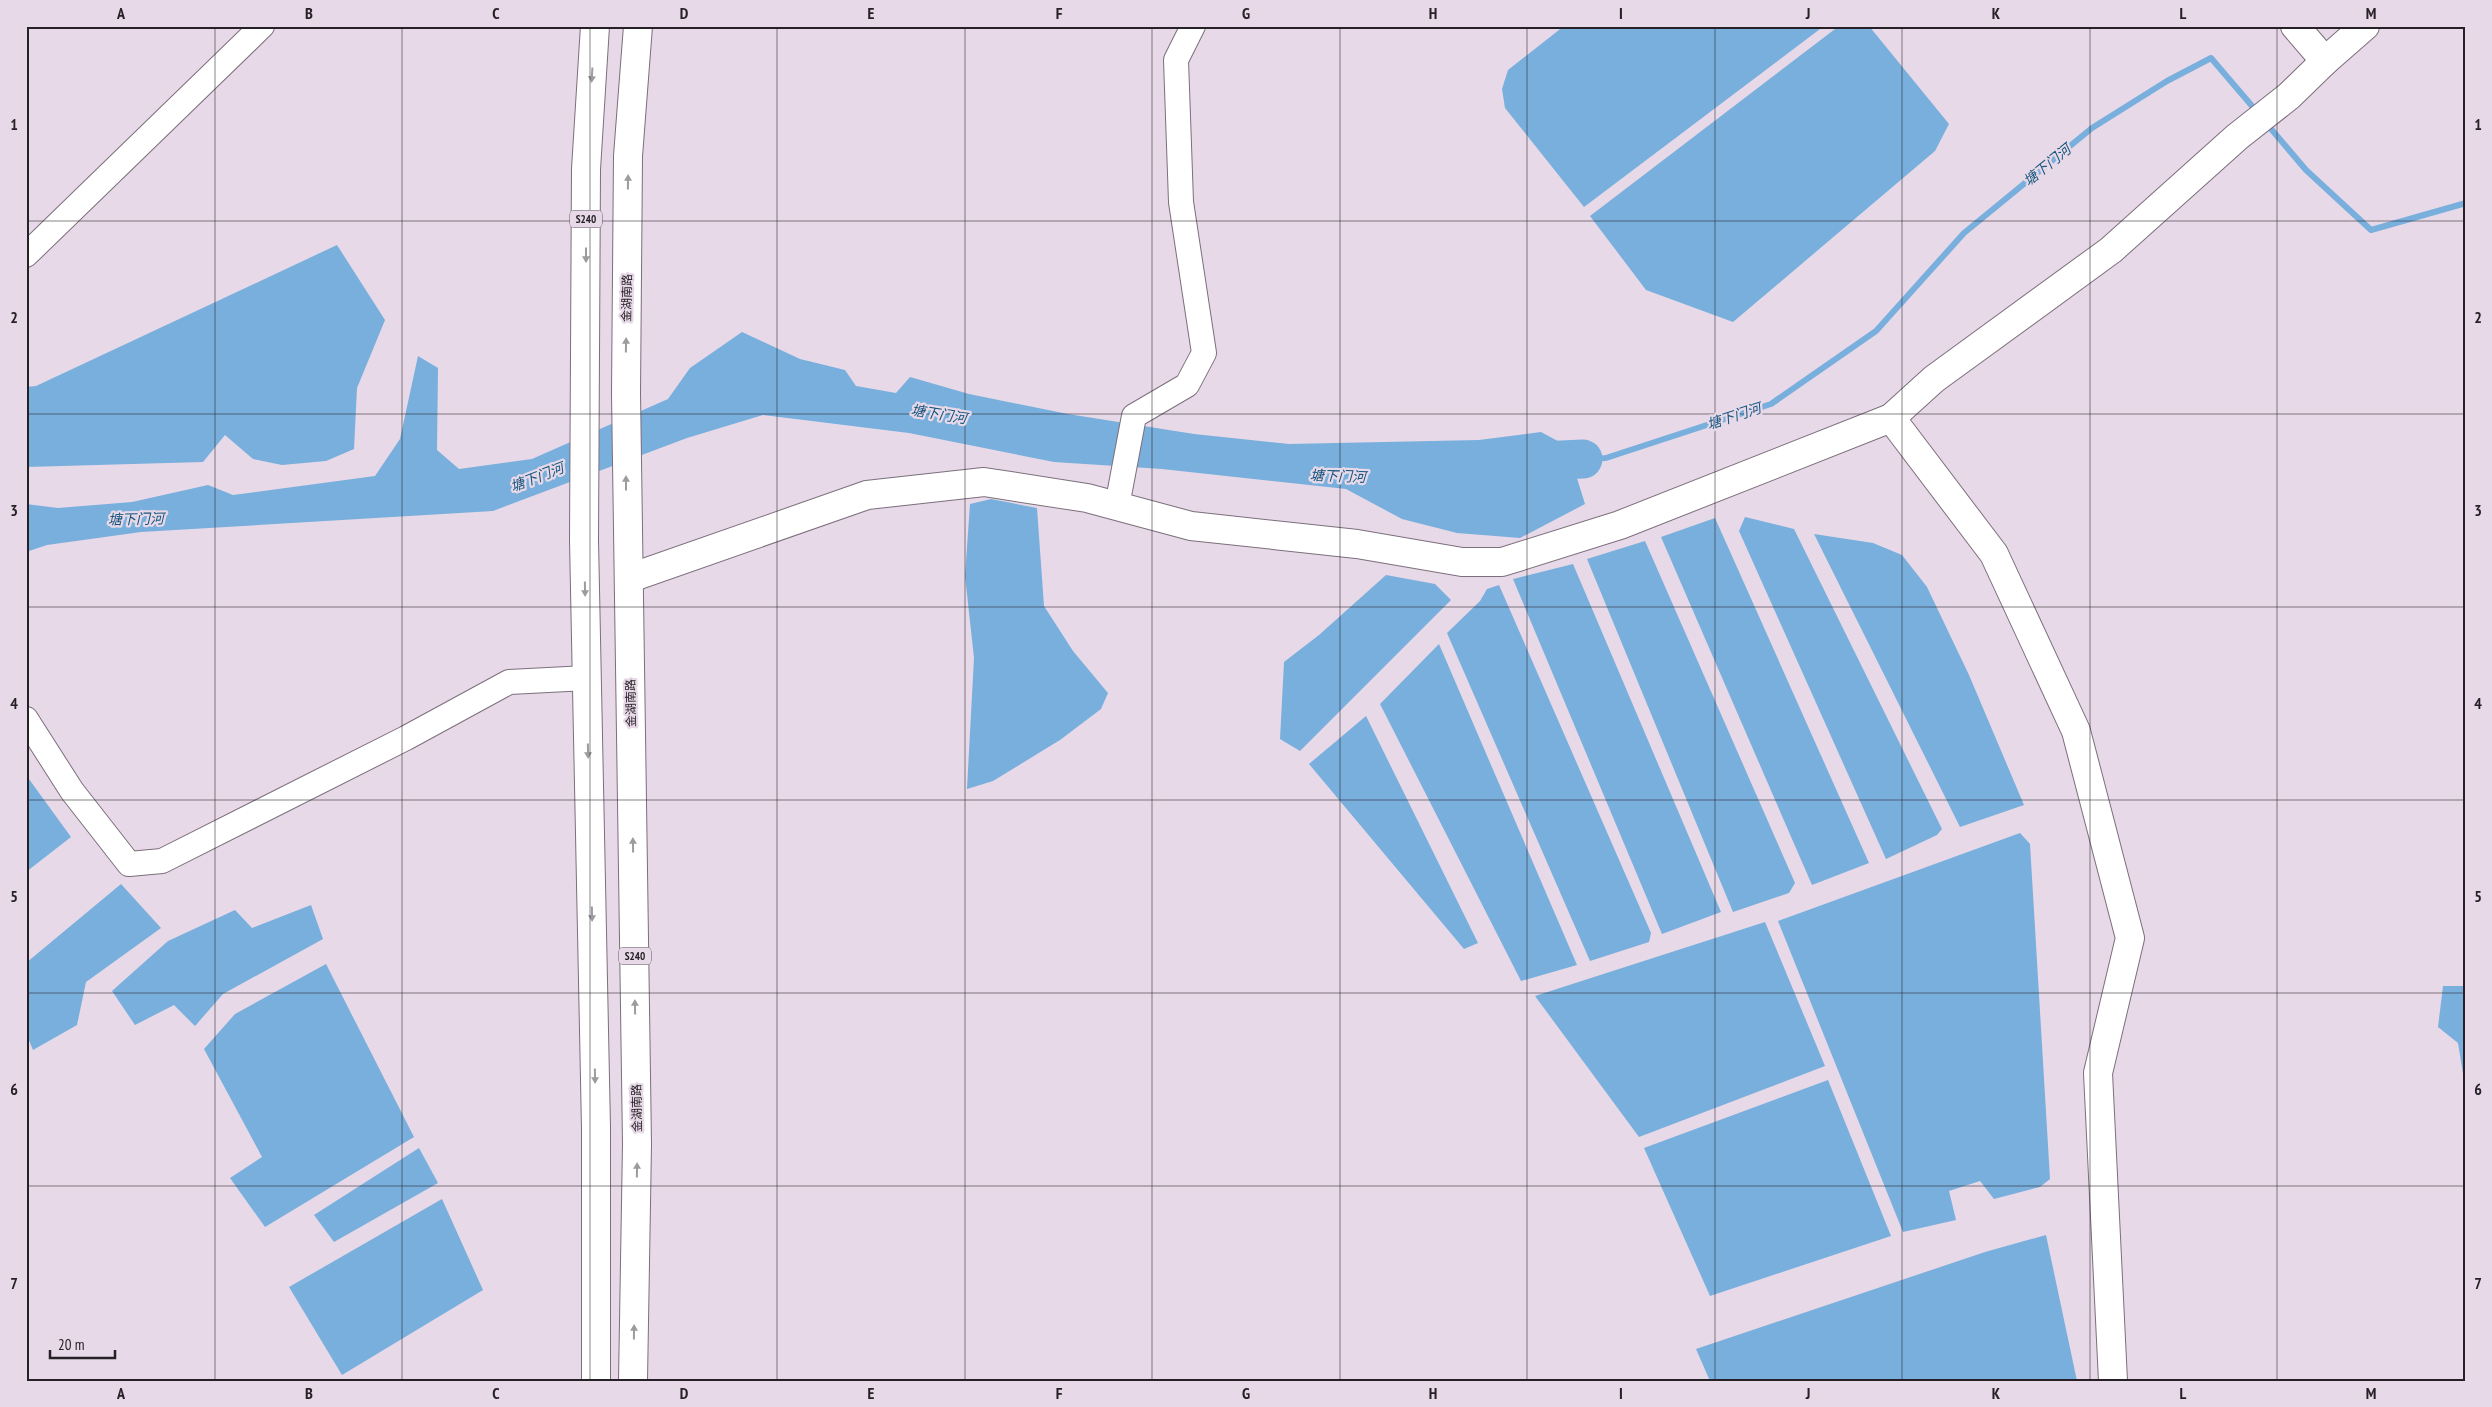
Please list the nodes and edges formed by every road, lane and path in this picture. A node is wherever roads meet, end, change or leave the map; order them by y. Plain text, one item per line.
1 (262, 26) edge
2 (595, 26) edge
3 (638, 26) edge
4 (1193, 26) edge
5 (2295, 26) edge
6 (2365, 26) edge
7 (2324, 61) junction
8 (26, 255) edge
9 (1891, 418) junction
10 (1117, 505) junction
11 (630, 578) junction
12 (587, 678) junction
13 (26, 720) edge
14 (596, 1381) edge
15 (633, 1381) edge
16 (2113, 1381) edge

1 - 8 street
2 -> 12 street, S240
11 -> 3 street, 金湖南路 / S240
4 - 10 street
5 - 7 street
6 - 7 street
7 - 9 street
9 - 10 street
9 - 16 street
10 - 11 street
15 -> 11 street, 金湖南路 / S240
12 - 13 street
12 -> 14 street, S240

